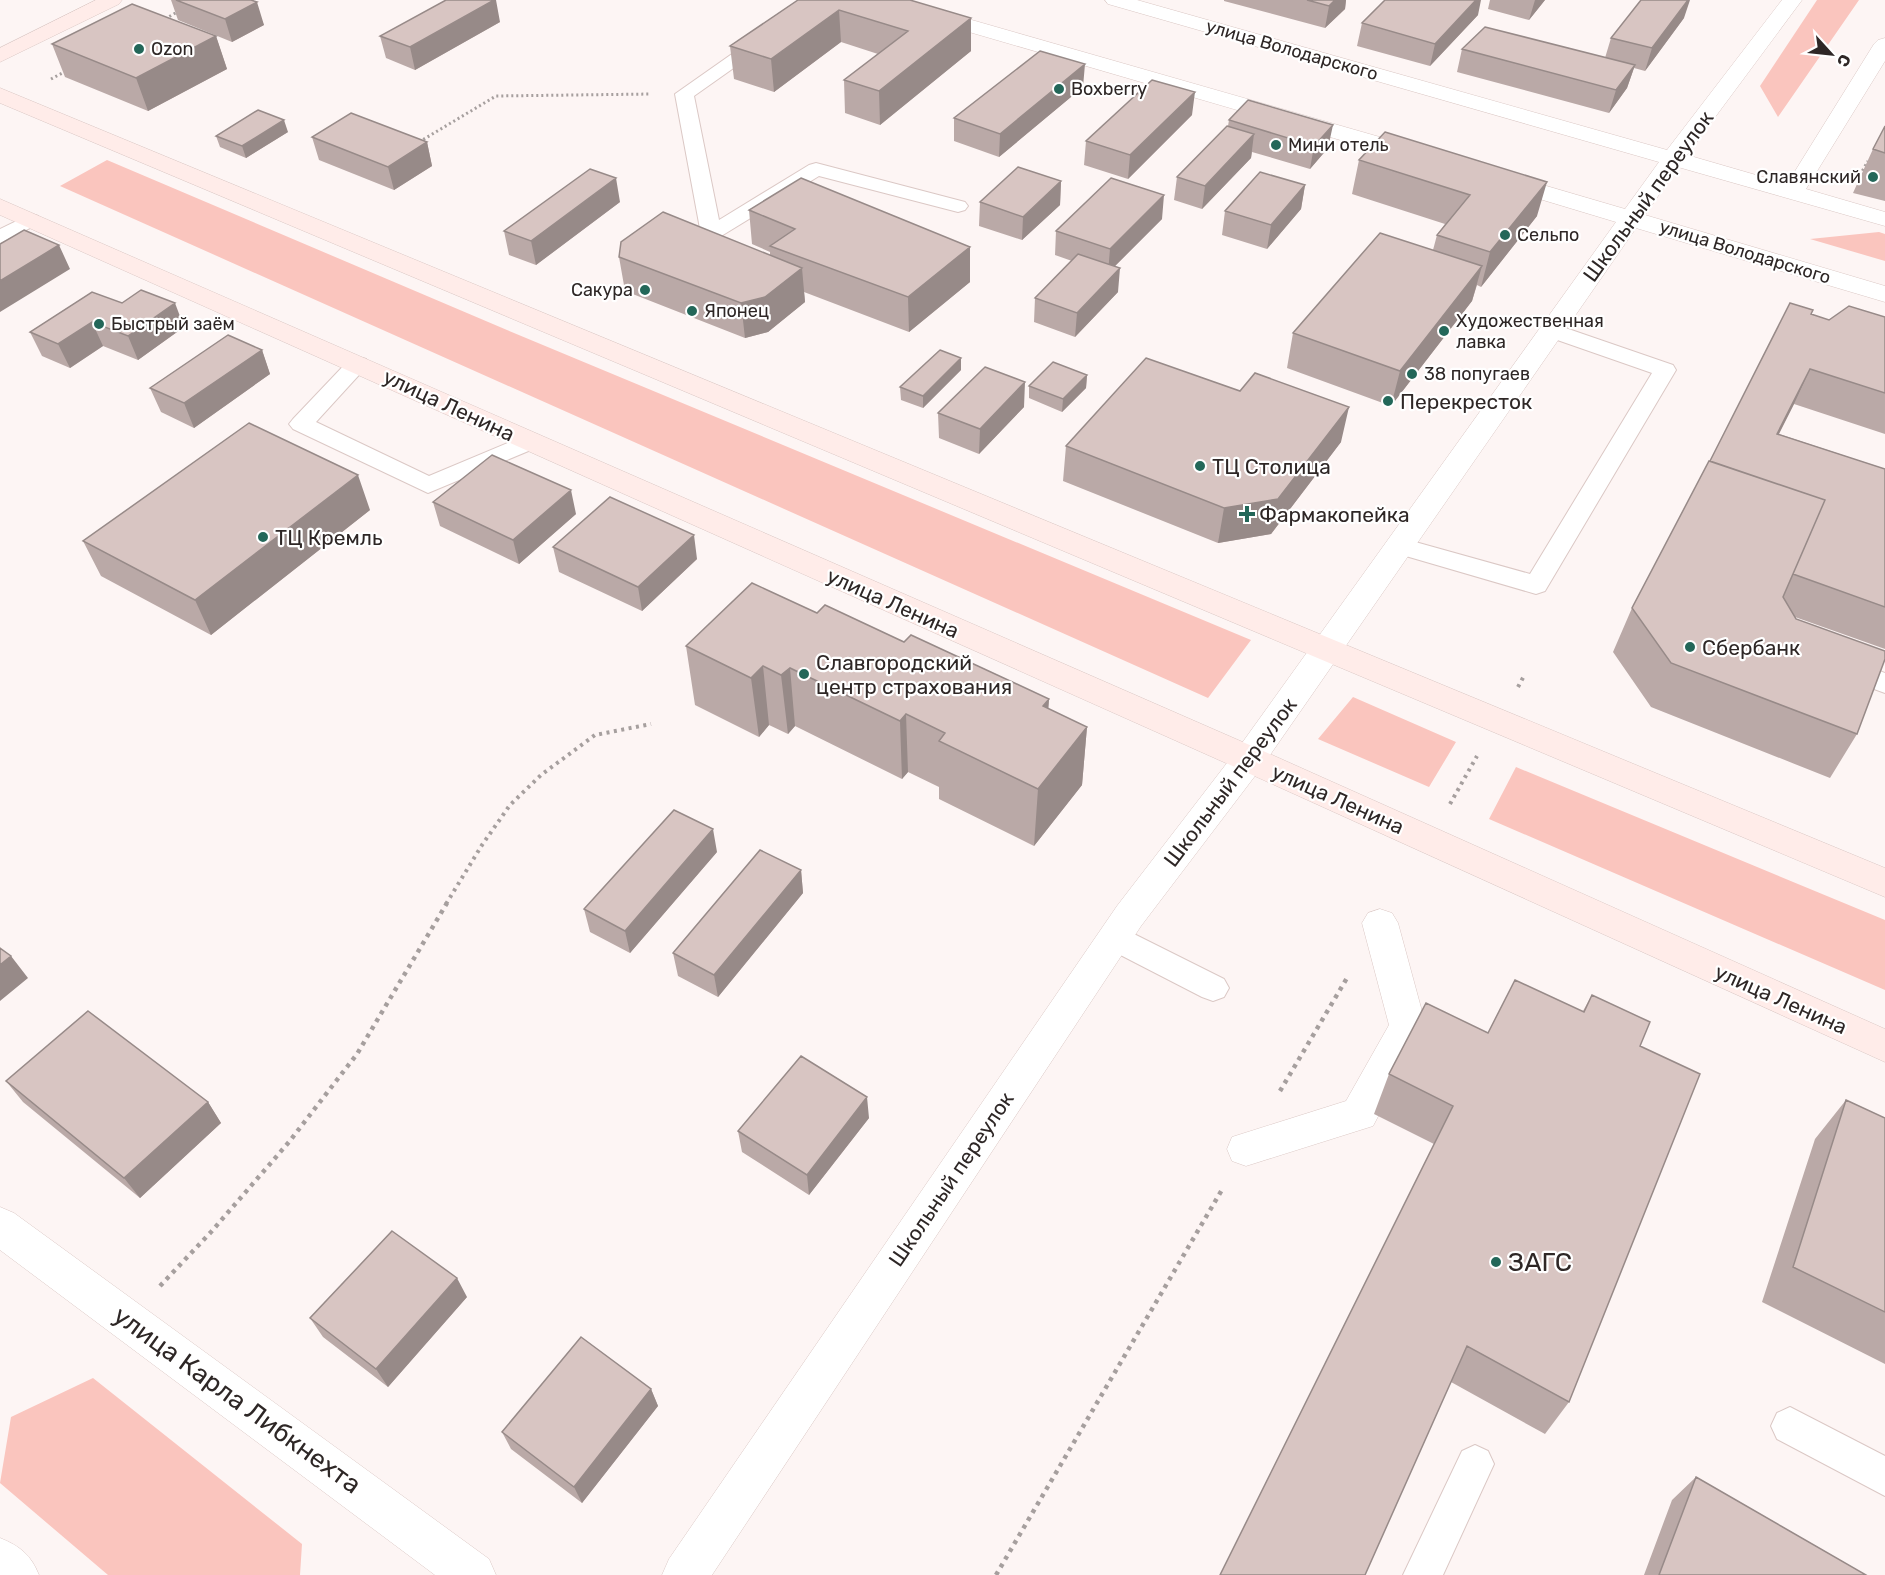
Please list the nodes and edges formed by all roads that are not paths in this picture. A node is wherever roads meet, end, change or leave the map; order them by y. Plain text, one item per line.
1 (112, 0) edge
2 (821, 0) edge
3 (880, 0) edge
4 (1115, 0) edge
5 (1792, 0) edge
6 (1885, 46) edge
7 (0, 56) edge
8 (6, 97) edge
9 (1673, 158) junction
10 (1435, 161) edge
11 (1480, 174) edge
12 (1793, 192) junction
13 (0, 206) edge
14 (958, 206) dead end
15 (1632, 218) junction
16 (1885, 219) edge
17 (31, 220) junction
18 (0, 237) edge
19 (1885, 294) edge
20 (1551, 330) junction
21 (358, 364) junction
22 (530, 442) junction
23 (1401, 546) junction
24 (1325, 651) junction
25 (1826, 661) edge
26 (1885, 683) edge
27 (1249, 759) junction
28 (1885, 883) edge
29 (1380, 923) dead end
30 (1114, 938) junction
31 (1213, 988) dead end
32 (1885, 1046) edge
33 (1246, 1149) dead end
34 (0, 1226) edge
35 (1790, 1426) dead end
36 (1475, 1464) dead end
37 (1885, 1477) edge
38 (0, 1560) edge
39 (16, 1575) edge
40 (473, 1575) edge
41 (685, 1575) edge
42 (1423, 1575) edge

1 - 7 street
2 - 14 lane
3 - 10 street
4 - 9 street, улица Володарского
5 - 9 street, Школьный переулок
6 - 12 street
8 - 24 street
9 - 12 street, улица Володарского
9 - 15 street, Школьный переулок
11 - 15 street, улица Володарского
12 - 16 street, улица Володарского
13 - 17 street, улица Ленина
15 - 19 street, улица Володарского
15 - 20 street, Школьный переулок
17 - 18 lane
17 - 21 street, улица Ленина
20 - 23 street, Школьный переулок
20 - 23 lane
21 - 22 street, улица Ленина
21 - 22 lane
22 - 27 street, улица Ленина
23 - 24 street, Школьный переулок
24 - 27 street, Школьный переулок
24 - 28 street
25 - 26 lane
27 - 30 street, Школьный переулок
27 - 32 street, улица Ленина
29 - 33 street
30 - 31 lane
30 - 41 street, Школьный переулок
34 - 40 street, улица Карла Либкнехта
35 - 37 lane
36 - 42 lane
38 - 39 street

